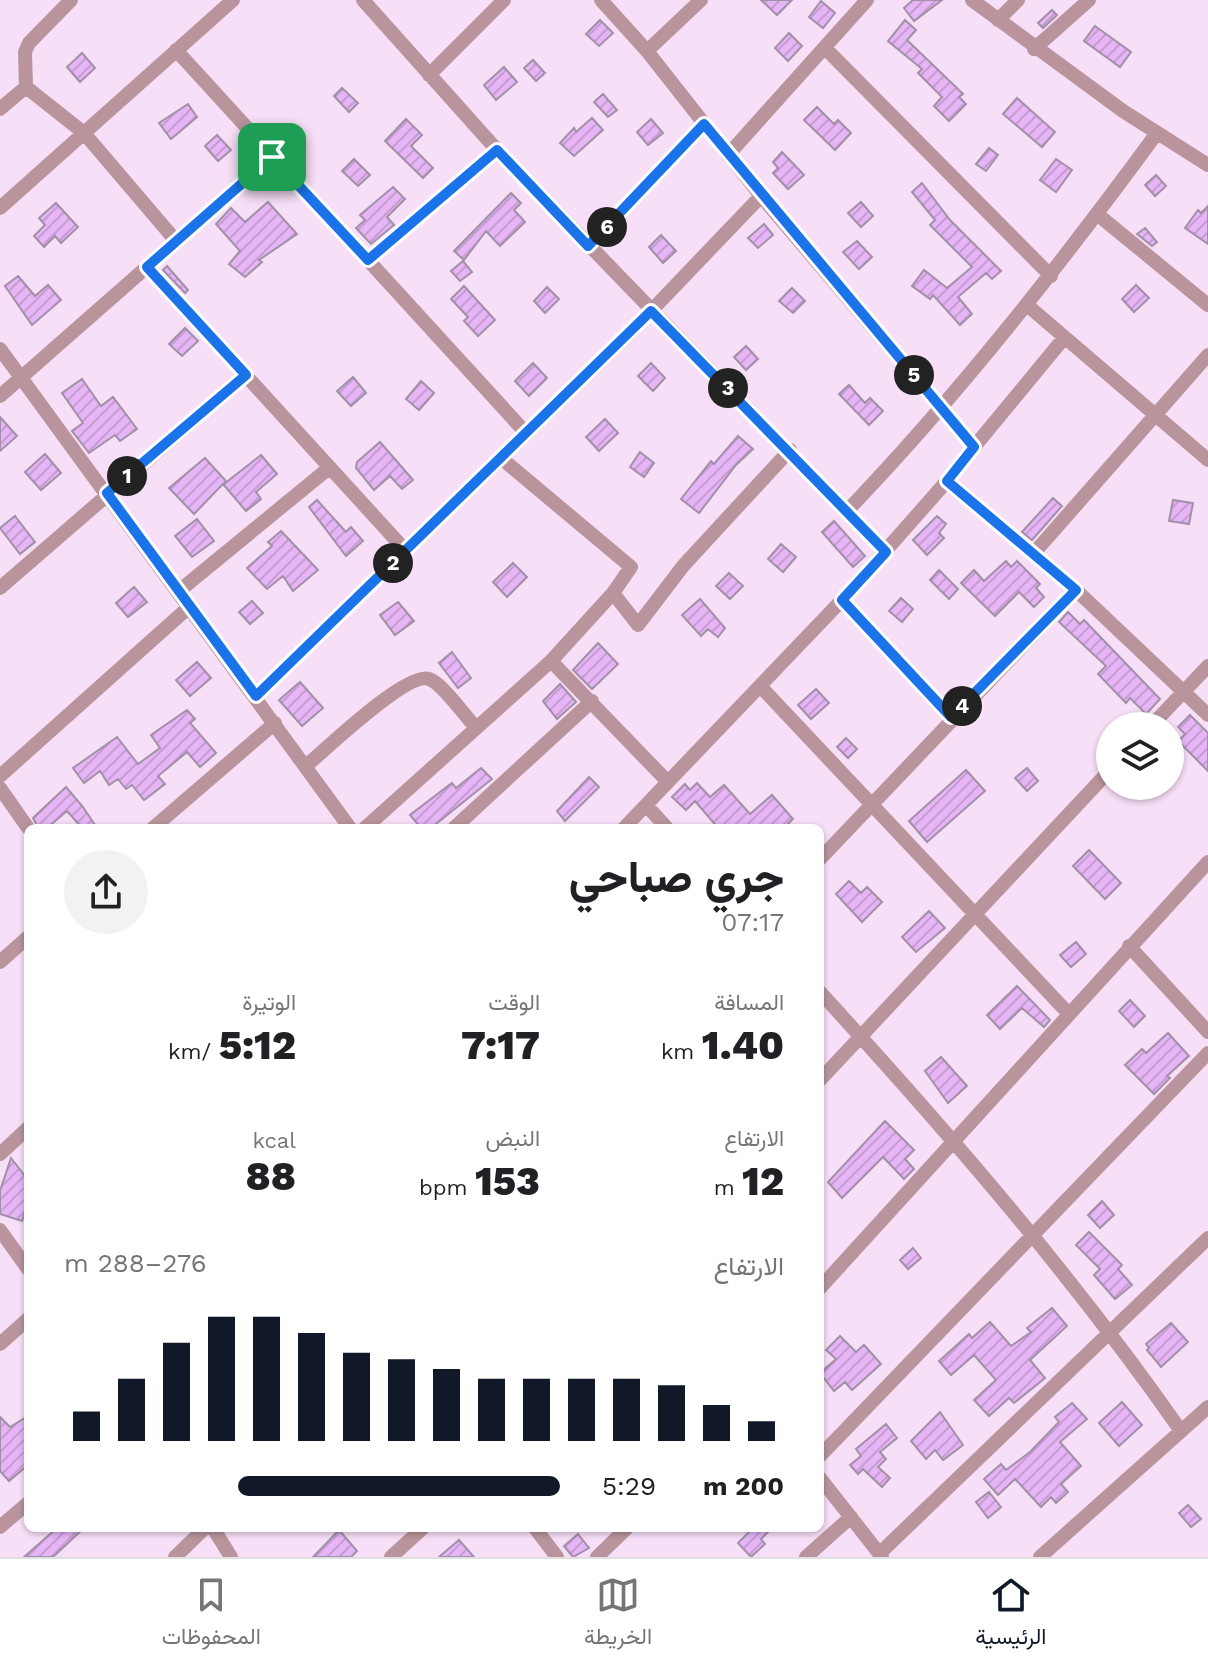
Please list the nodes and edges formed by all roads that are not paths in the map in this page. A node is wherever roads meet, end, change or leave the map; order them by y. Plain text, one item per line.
1 (71, 0) edge
2 (233, 0) edge
3 (363, 0) edge
4 (504, 0) edge
5 (601, 0) edge
6 (701, 0) edge
7 (867, 0) edge
8 (972, 0) edge
9 (1018, 0) edge
10 (1089, 0) edge
11 (998, 20) junction
12 (825, 48) junction
13 (1034, 49) junction
14 (176, 50) junction
15 (647, 51) junction
16 (429, 75) junction
17 (26, 87) junction
18 (0, 109) edge
19 (704, 124) junction
20 (84, 133) junction
21 (1157, 133) junction
22 (497, 150) junction
23 (728, 155) junction
24 (272, 157) junction
25 (1208, 165) edge
26 (761, 196) junction
27 (0, 208) edge
28 (1097, 214) junction
29 (176, 241) junction
30 (588, 246) junction
31 (368, 260) junction
32 (147, 267) junction
33 (1051, 276) junction
34 (1027, 305) junction
35 (1208, 305) edge
36 (651, 311) junction
37 (1064, 338) junction
38 (0, 349) edge
39 (1208, 355) edge
40 (246, 375) junction
41 (21, 377) junction
42 (0, 396) edge
43 (941, 408) junction
44 (1154, 413) junction
45 (526, 433) junction
46 (974, 447) junction
47 (790, 450) junction
48 (501, 458) junction
49 (1208, 460) edge
50 (329, 468) junction
51 (947, 481) junction
52 (107, 493) junction
53 (847, 511) junction
54 (406, 551) junction
55 (886, 552) junction
56 (1034, 553) junction
57 (0, 588) edge
58 (1076, 590) junction
59 (179, 591) junction
60 (613, 593) junction
61 (842, 600) junction
62 (189, 607) junction
63 (551, 661) junction
64 (1208, 666) edge
65 (761, 687) junction
66 (1182, 692) junction
67 (256, 696) junction
68 (592, 701) junction
69 (1164, 712) edge
70 (1208, 715) edge
71 (951, 717) junction
72 (275, 723) junction
73 (476, 728) junction
74 (306, 766) junction
75 (0, 776) edge
76 (668, 782) junction
77 (1096, 785) edge
78 (0, 788) edge
79 (646, 805) junction
80 (872, 807) junction
81 (25, 824) edge
82 (158, 824) edge
83 (347, 824) edge
84 (369, 824) edge
85 (458, 824) edge
86 (628, 824) edge
87 (663, 824) edge
88 (824, 855) edge
89 (1208, 862) edge
90 (976, 915) junction
91 (24, 941) edge
92 (1129, 946) junction
93 (0, 962) edge
94 (824, 996) edge
95 (1068, 1013) junction
96 (1208, 1032) edge
97 (862, 1038) junction
98 (1208, 1053) edge
99 (824, 1076) edge
100 (24, 1132) edge
101 (955, 1142) junction
102 (0, 1154) edge
103 (0, 1230) edge
104 (1033, 1232) junction
105 (1208, 1238) edge
106 (24, 1263) edge
107 (824, 1284) edge
108 (24, 1323) edge
109 (1112, 1332) junction
110 (0, 1344) edge
111 (1208, 1407) edge
112 (1181, 1431) junction
113 (824, 1452) edge
114 (824, 1483) edge
115 (24, 1506) edge
116 (851, 1517) junction
117 (0, 1527) edge
118 (201, 1532) edge
119 (215, 1532) edge
120 (419, 1532) edge
121 (538, 1532) edge
122 (623, 1532) edge
123 (881, 1555) edge
124 (175, 1557) edge
125 (231, 1557) edge
126 (391, 1557) edge
127 (557, 1557) edge
128 (597, 1557) edge
129 (806, 1557) edge
130 (1040, 1557) edge

1 - 17 street
2 - 14 street
3 - 16 street
4 - 16 street
5 - 15 street
6 - 15 street
7 - 12 street
8 - 11 street
9 - 11 street
10 - 13 street
11 - 13 street
12 - 23 street
12 - 33 street
13 - 21 street
14 - 20 street
14 - 24 street
15 - 19 street
16 - 22 street
17 - 18 street
17 - 20 street
19 - 23 street
19 - 30 street
20 - 27 street
20 - 29 street
21 - 25 street
21 - 28 street
22 - 30 street
22 - 31 street
23 - 26 street
24 - 29 street
24 - 31 street
26 - 36 street
26 - 43 street
28 - 33 street
28 - 35 street
29 - 32 street
30 - 36 street
31 - 45 street
32 - 40 street
32 - 41 street
33 - 34 street
34 - 37 street
34 - 43 street
36 - 45 street
36 - 47 street
37 - 44 street
37 - 46 street
38 - 41 street
39 - 44 street
40 - 50 street
40 - 52 street
41 - 42 street
41 - 52 street
43 - 46 street
43 - 53 street
44 - 49 street
44 - 56 street
45 - 48 street
46 - 51 street
47 - 53 street
47 - 60 street
48 - 54 street
48 - 60 street
50 - 54 street
50 - 59 street
51 - 55 street
51 - 56 street
52 - 57 street
52 - 59 street
53 - 55 street
54 - 67 street
55 - 61 street
56 - 58 street
58 - 66 street
58 - 71 street
59 - 62 street
60 - 63 street
61 - 65 street
61 - 71 street
62 - 67 street
62 - 75 street
63 - 68 street
63 - 73 street
64 - 66 street
65 - 76 street
65 - 80 street
66 - 69 street
66 - 70 street
67 - 72 street
68 - 76 street
68 - 85 street
71 - 80 street
72 - 74 street
72 - 82 street
73 - 74 street
73 - 84 street
74 - 83 street
76 - 79 street
77 - 90 street
78 - 81 street
79 - 86 street
79 - 87 street
80 - 88 street
80 - 90 street
89 - 92 street
90 - 95 street
90 - 97 street
91 - 93 street
92 - 95 street
92 - 96 street
94 - 97 street
95 - 101 street
97 - 99 street
97 - 101 street
98 - 104 street
100 - 102 street
101 - 104 street
101 - 107 street
103 - 106 street
104 - 109 street
104 - 113 street
105 - 109 street
108 - 110 street
109 - 112 street
109 - 123 street
111 - 112 street
112 - 130 street
114 - 116 street
115 - 117 street
116 - 123 street
116 - 129 street
118 - 124 street
119 - 125 street
120 - 126 street
121 - 127 street
122 - 128 street

